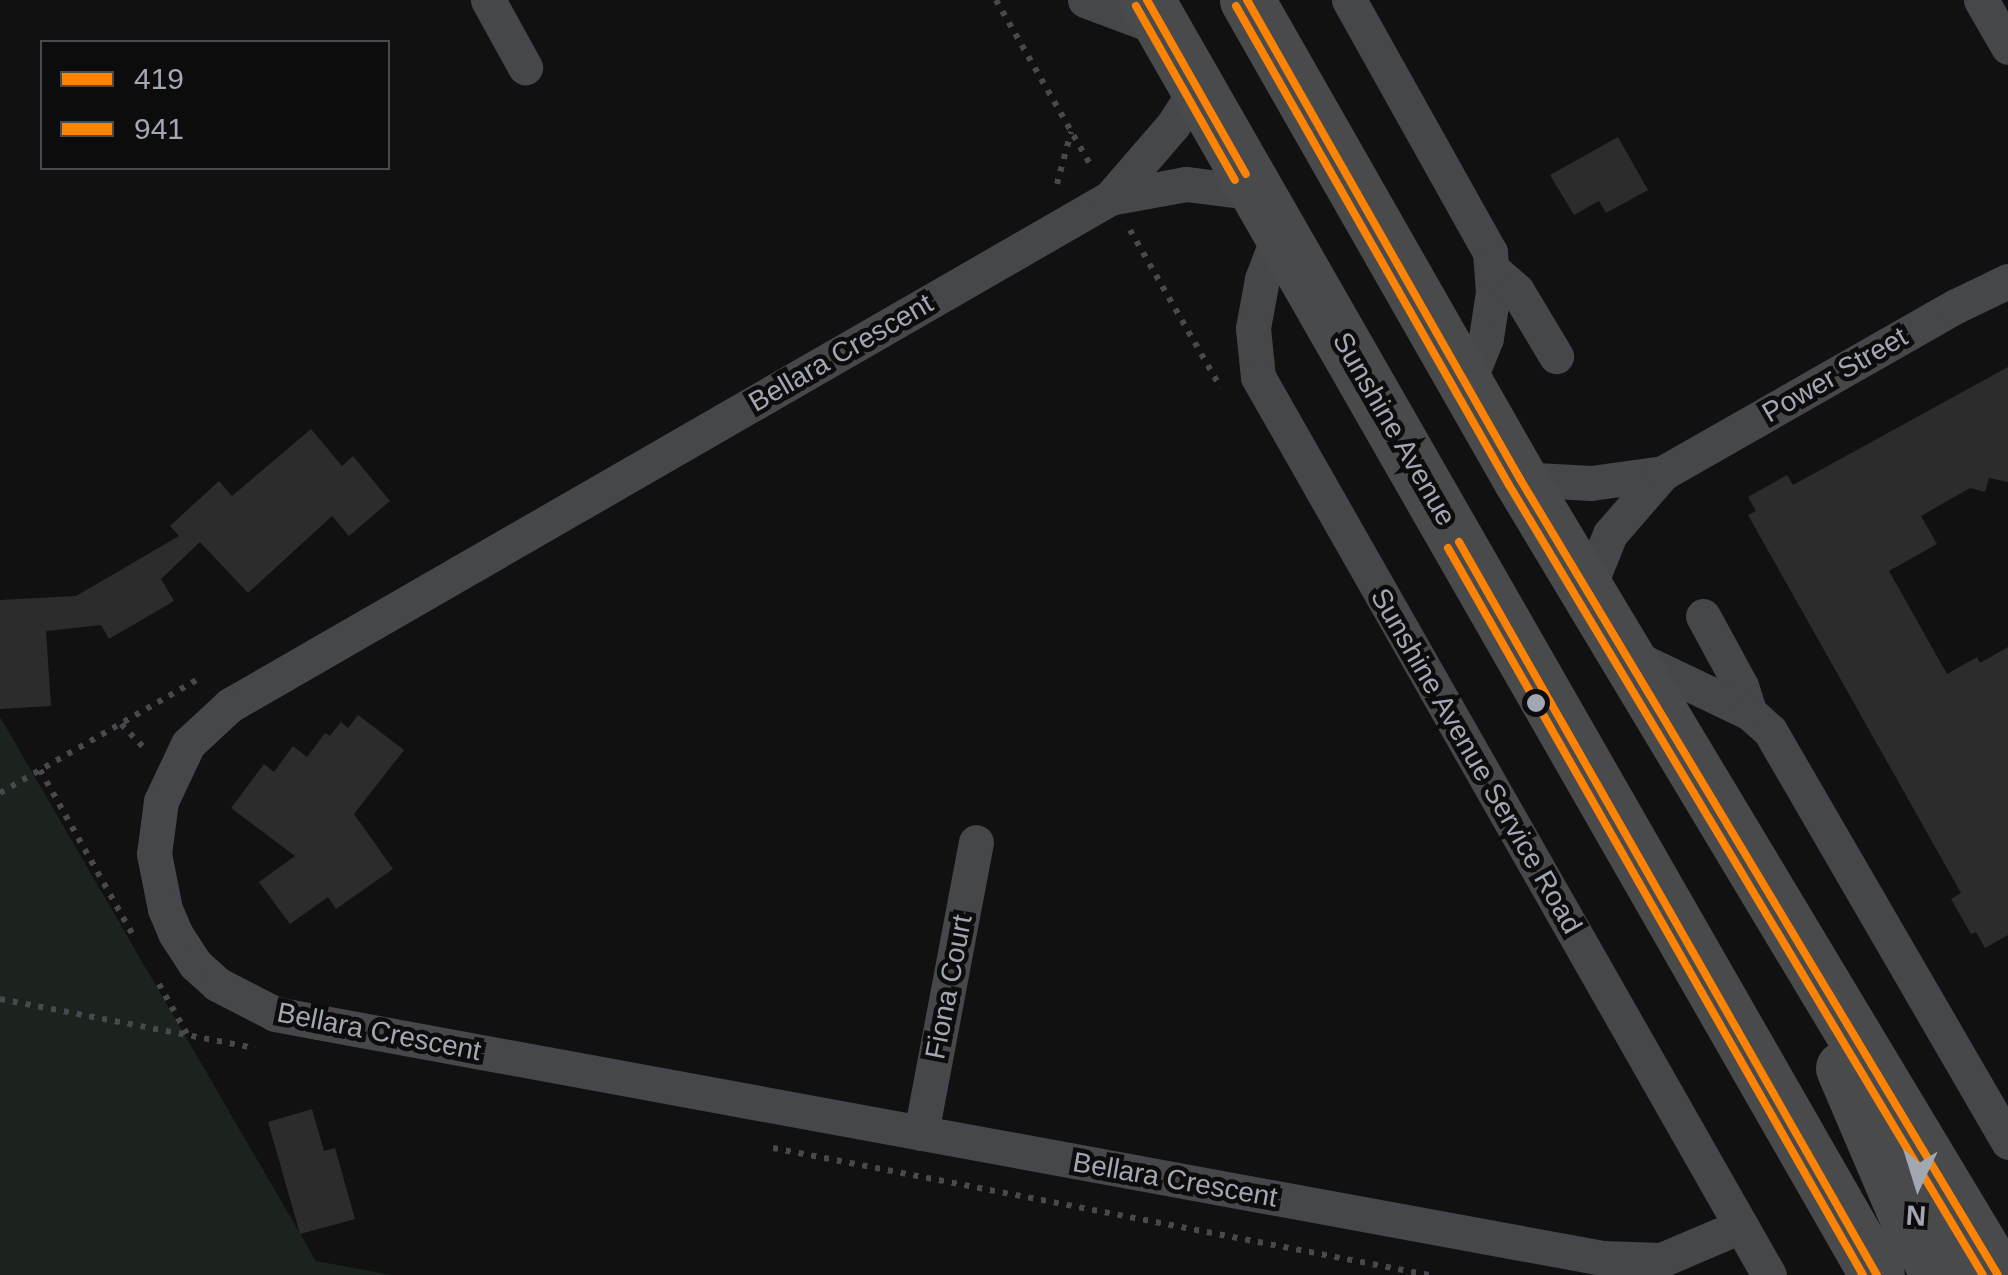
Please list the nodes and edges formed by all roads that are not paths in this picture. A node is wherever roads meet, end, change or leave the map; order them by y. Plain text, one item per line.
1 (1085, 0) edge
2 (1246, 0) edge
3 (1350, 0) edge
4 (1981, 0) edge
5 (502, 5) edge
6 (1156, 15) edge
7 (2008, 46) edge
8 (525, 67) dead end
9 (1197, 88) junction
10 (1110, 198) junction
11 (1269, 212) junction
12 (1492, 269) junction
13 (2008, 281) edge
14 (1556, 356) dead end
15 (1468, 383) junction
16 (1664, 473) junction
17 (1520, 479) junction
18 (1588, 589) junction
19 (1703, 616) dead end
20 (1629, 656) junction
21 (1750, 713) junction
22 (976, 842) dead end
23 (1760, 872) junction
24 (2004, 1127) edge
25 (921, 1133) junction
26 (1741, 1226) junction
27 (1768, 1275) edge
28 (1877, 1275) edge
29 (1939, 1275) edge
30 (1998, 1275) edge

1 - 6 street
2 - 15 main road
3 - 12 street
4 - 7 street
5 - 8 street
6 - 9 main road, Sunshine Avenue
9 - 10 street
9 - 11 main road, Sunshine Avenue
10 - 11 street
10 - 25 street, Bellara Crescent
11 - 26 street, Sunshine Avenue Service Road
11 - 28 main road, Sunshine Avenue
12 - 14 street
12 - 15 street
13 - 16 street, Power Street
15 - 17 main road
16 - 17 street
16 - 18 street
17 - 18 main road
18 - 20 main road
19 - 21 street
20 - 21 street
20 - 23 main road
21 - 24 street
22 - 25 street, Fiona Court
23 - 29 main road
23 - 30 main road
25 - 26 street, Bellara Crescent
26 - 27 street, Sunshine Avenue Service Road

